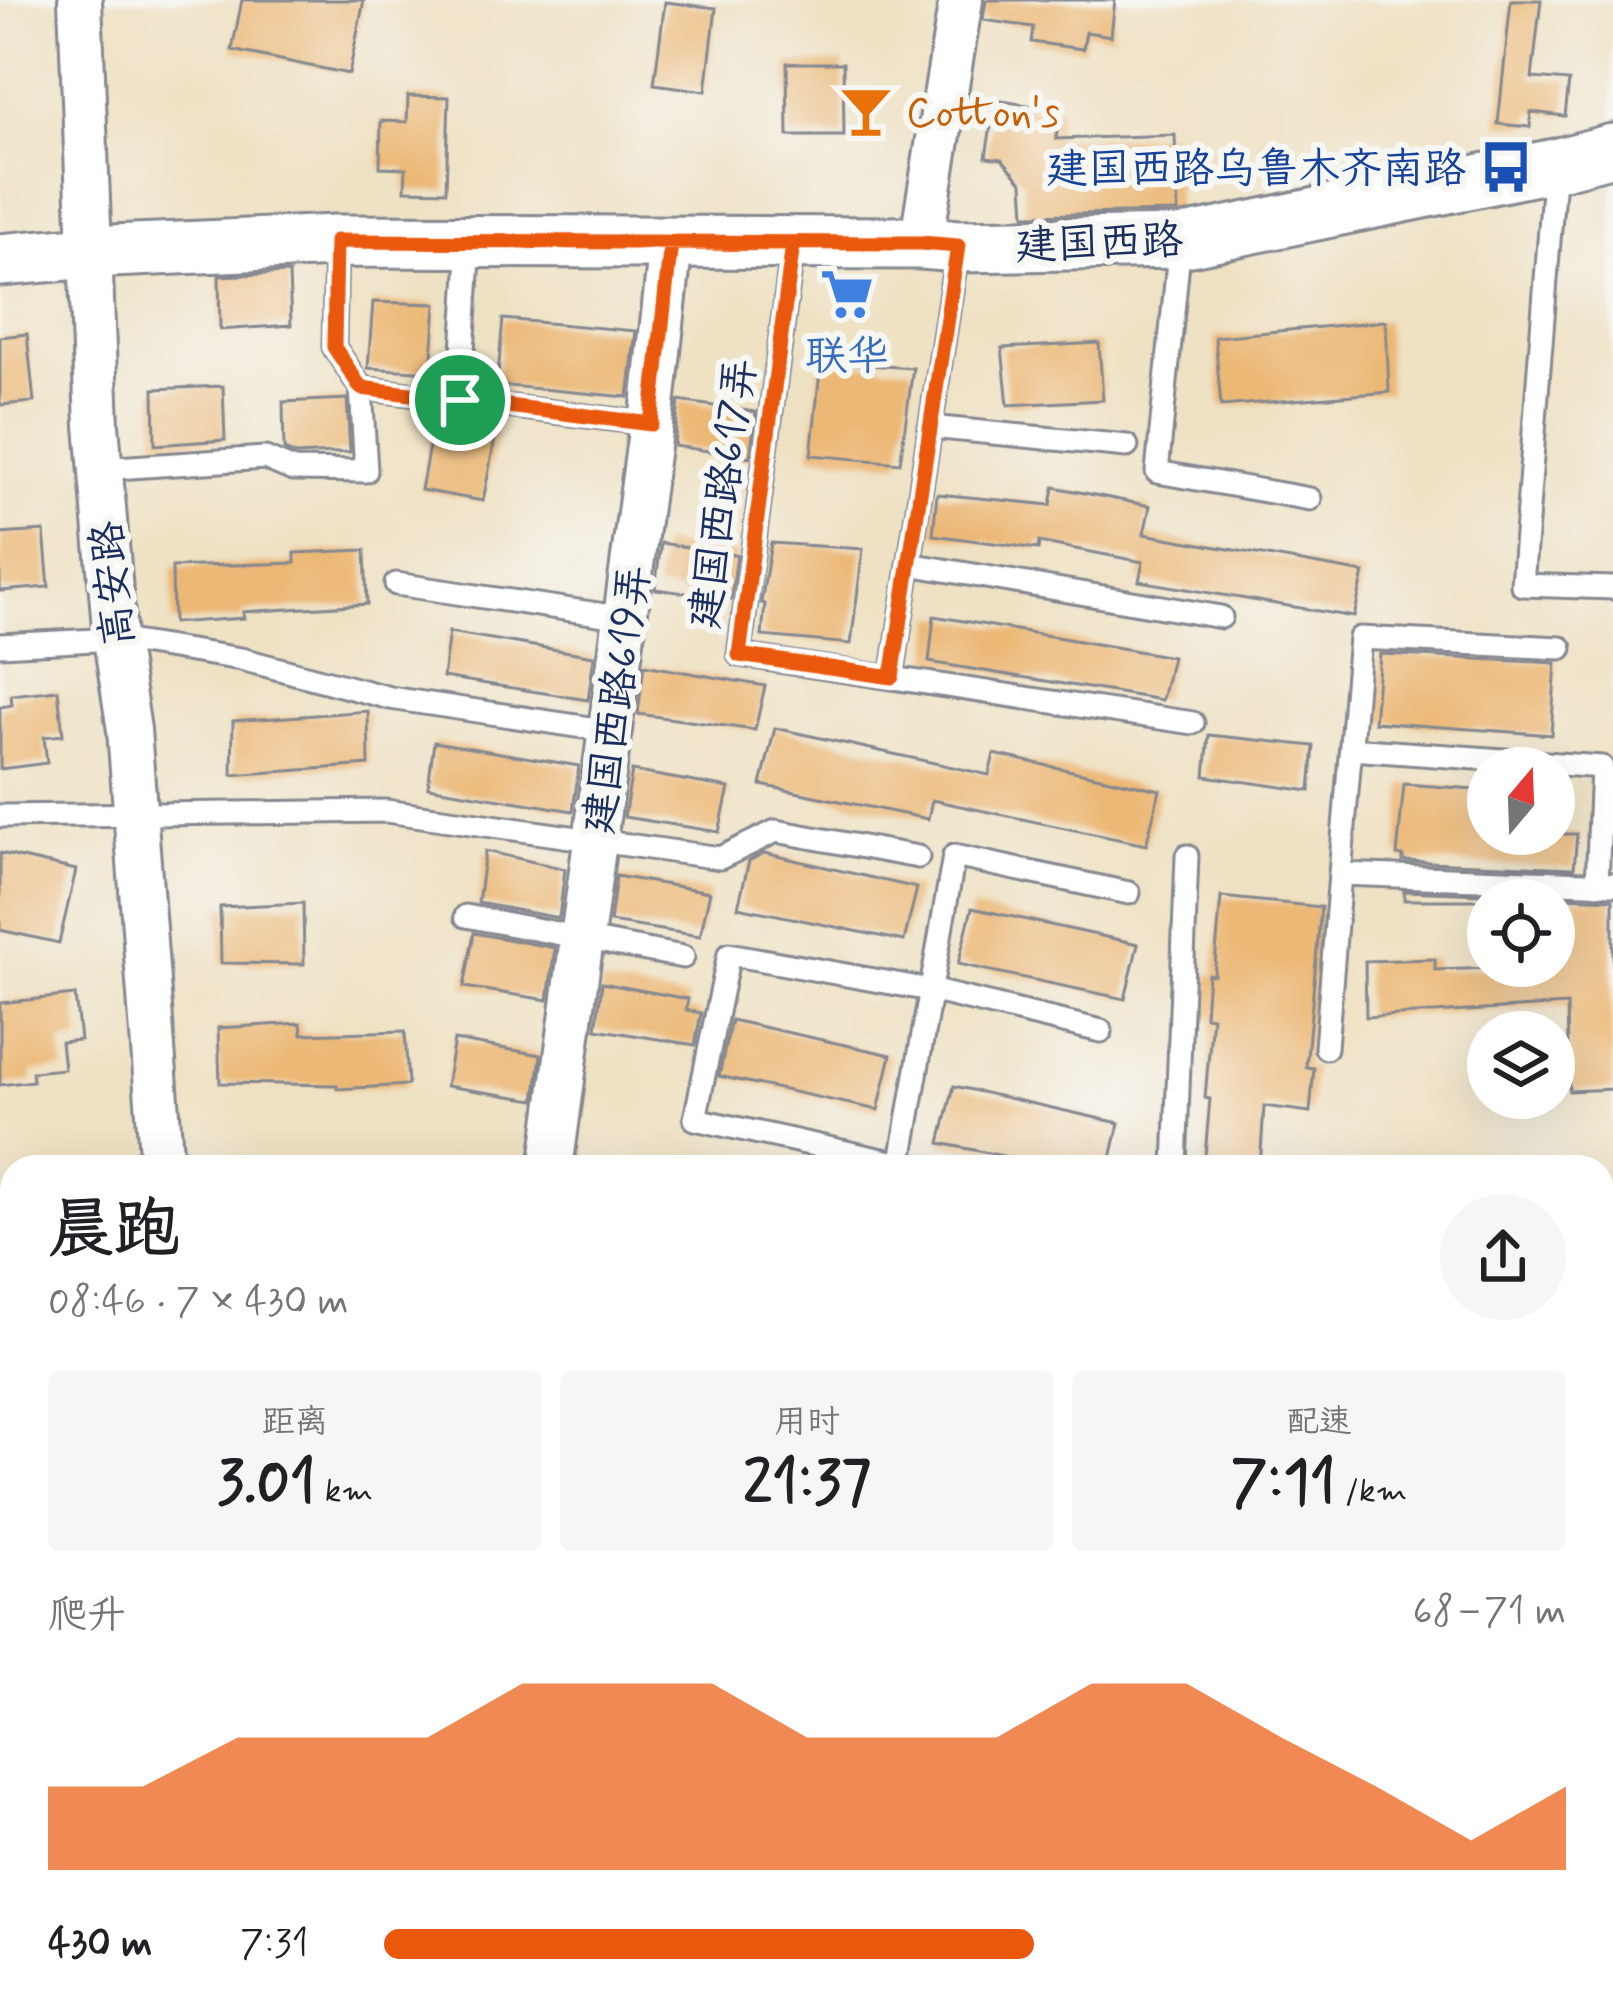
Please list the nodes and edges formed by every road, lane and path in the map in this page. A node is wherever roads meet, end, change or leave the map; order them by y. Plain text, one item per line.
1 (80, 0) edge
2 (962, 0) edge
3 (1613, 150) edge
4 (1555, 165) junction
5 (336, 241) junction
6 (470, 242) junction
7 (1180, 242) junction
8 (671, 243) junction
9 (793, 244) junction
10 (940, 245) junction
11 (88, 252) junction
12 (0, 260) edge
13 (361, 388) junction
14 (460, 400) junction
15 (651, 424) junction
16 (930, 427) junction
17 (1127, 446) dead end
18 (100, 469) junction
19 (1310, 499) dead end
20 (909, 564) junction
21 (396, 584) dead end
22 (1613, 589) edge
23 (1221, 617) dead end
24 (626, 618) junction
25 (115, 639) junction
26 (0, 645) edge
27 (1561, 648) dead end
28 (892, 677) junction
29 (1193, 723) dead end
30 (610, 731) junction
31 (1351, 748) junction
32 (135, 813) junction
33 (0, 816) edge
34 (596, 840) junction
35 (1187, 856) dead end
36 (918, 857) dead end
37 (1340, 874) junction
38 (1605, 884) edge
39 (1129, 893) dead end
40 (466, 916) dead end
41 (582, 939) junction
42 (683, 957) dead end
43 (930, 990) junction
44 (1101, 1031) dead end
45 (1325, 1048) dead end
46 (554, 1154) dead end
47 (161, 1155) edge
48 (856, 1155) edge
49 (903, 1155) edge
50 (1175, 1155) edge

1 - 11 street, 高安路
2 - 10 street
3 - 4 street, 建国西路
4 - 7 street, 建国西路
4 - 22 lane
5 - 6 street, 建国西路
5 - 11 street, 建国西路
5 - 13 lane
6 - 8 street, 建国西路
6 - 14 lane
7 - 10 street, 建国西路
7 - 19 lane
8 - 9 street, 建国西路
8 - 15 street, 建国西路619弄
9 - 10 street, 建国西路
9 - 28 lane, 建国西路617弄
10 - 16 lane
11 - 12 street, 建国西路
11 - 18 street, 高安路
13 - 14 lane
13 - 18 lane
14 - 15 lane
15 - 24 street, 建国西路619弄
16 - 17 lane
16 - 20 lane
18 - 25 street, 高安路
20 - 23 lane
20 - 28 lane
21 - 24 lane
24 - 30 street, 建国西路619弄
25 - 26 lane
25 - 30 lane
25 - 32 street, 高安路
27 - 31 lane
28 - 29 lane, 建国西路617弄
30 - 34 street, 建国西路619弄
31 - 37 lane
31 - 38 lane
32 - 33 lane
32 - 34 lane
32 - 47 street, 高安路
34 - 36 lane
34 - 41 street, 建国西路619弄
35 - 50 lane
37 - 38 lane
37 - 45 lane
39 - 43 lane
40 - 41 lane
41 - 42 lane
41 - 46 street, 建国西路619弄
43 - 44 lane
43 - 48 lane
43 - 49 lane

